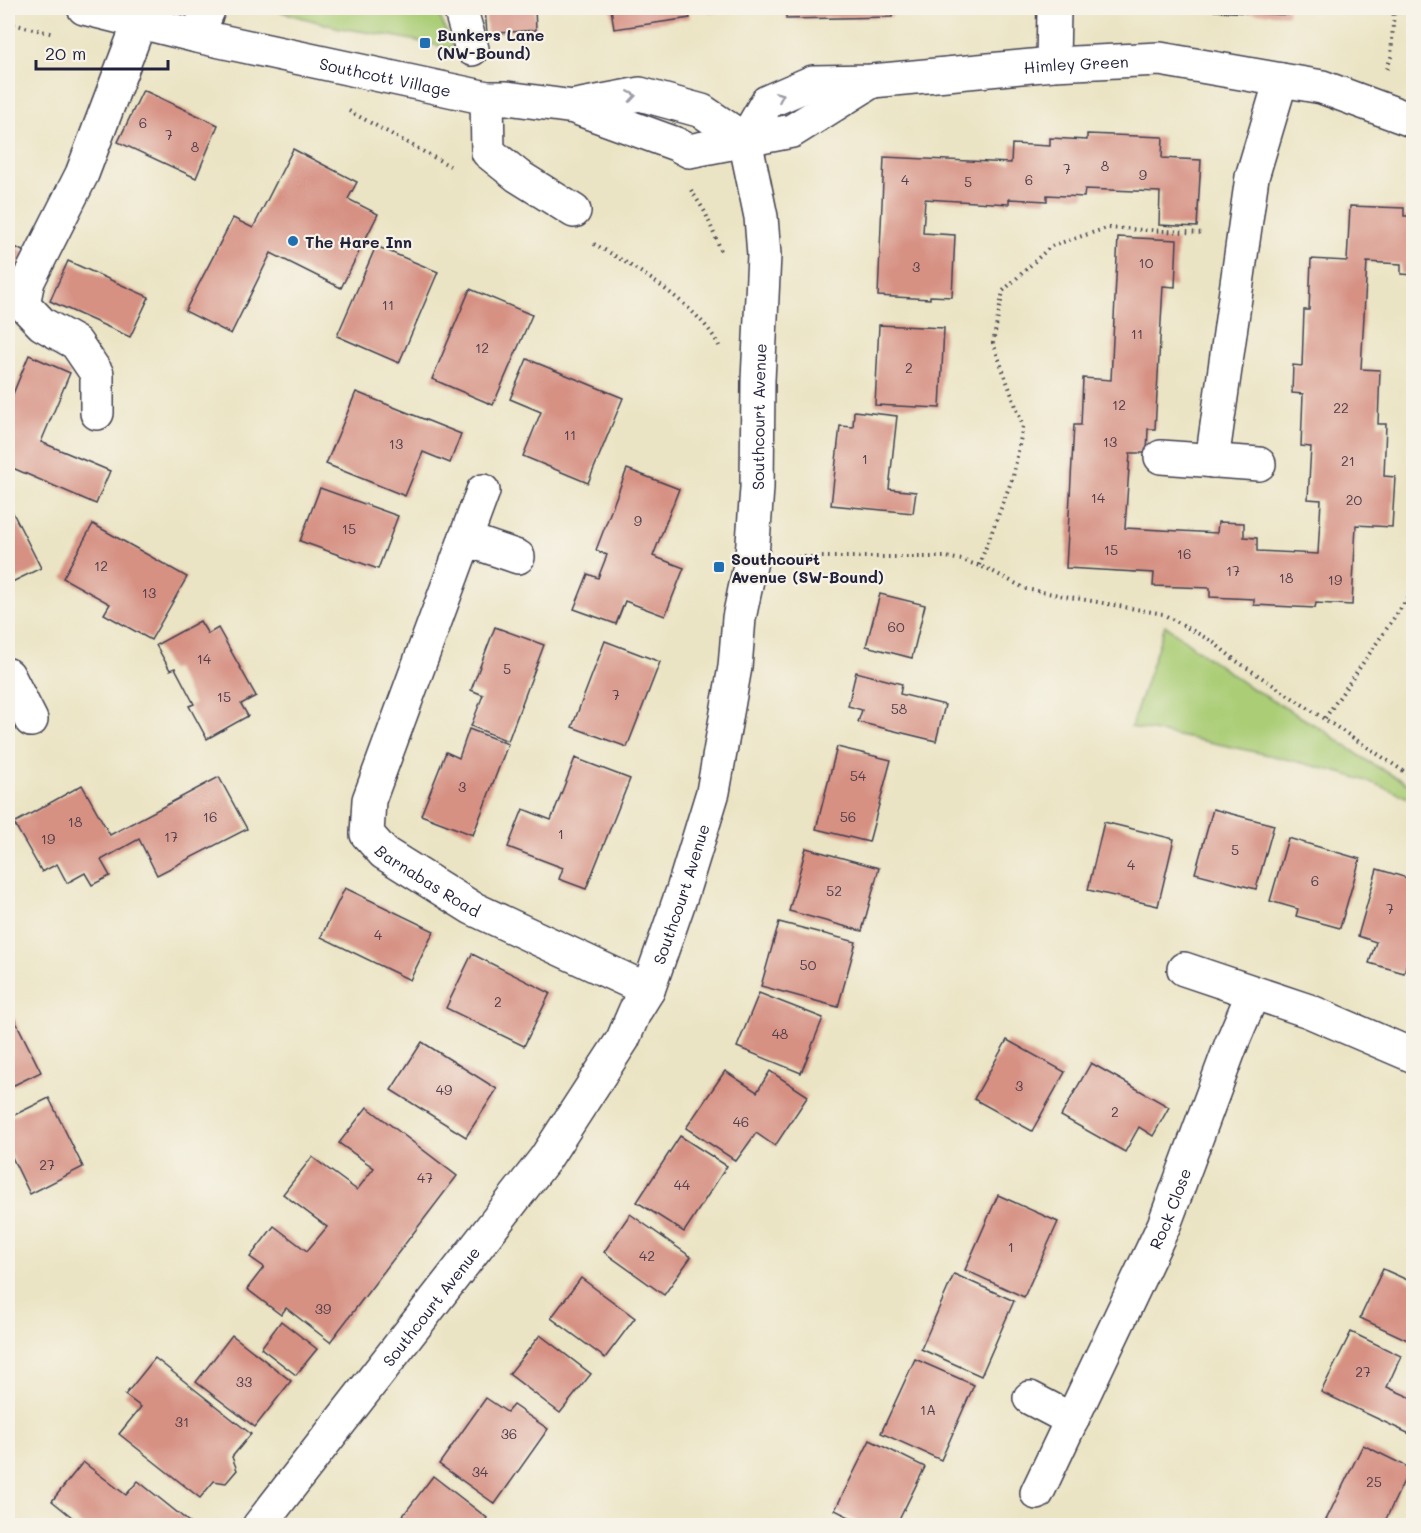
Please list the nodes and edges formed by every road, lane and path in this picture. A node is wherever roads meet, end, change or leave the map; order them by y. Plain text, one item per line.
1 (84, 8) edge
2 (460, 8) edge
3 (1054, 8) edge
4 (1394, 8) edge
5 (140, 21) junction
6 (203, 22) edge
7 (472, 49) dead end
8 (1053, 64) junction
9 (1281, 80) junction
10 (487, 98) junction
11 (1373, 107) junction
12 (1413, 121) edge
13 (745, 140) junction
14 (686, 184) dead end
15 (574, 212) dead end
16 (1244, 235) junction
17 (723, 264) dead end
18 (97, 413) dead end
19 (1161, 457) dead end
20 (1212, 461) junction
21 (1259, 464) dead end
22 (483, 491) dead end
23 (465, 539) junction
24 (518, 557) dead end
25 (788, 557) dead end
26 (979, 565) junction
27 (1413, 589) edge
28 (8, 675) edge
29 (1325, 718) junction
30 (30, 720) dead end
31 (1413, 778) edge
32 (1184, 969) dead end
33 (648, 990) junction
34 (1253, 993) junction
35 (1413, 1056) edge
36 (1030, 1398) dead end
37 (1072, 1420) junction
38 (1037, 1493) dead end
39 (259, 1526) edge

1 - 5 street, Southcott Village
2 - 7 street
3 - 8 street
4 - 11 path
5 - 6 street, Southcott Village
5 - 18 street
6 - 10 street, Southcott Village
8 - 9 street, Himley Green
8 - 13 street, Himley Green
9 - 11 street, Himley Green
9 - 16 street
10 - 13 street, Southcott Village
10 - 15 street
11 - 12 street, Himley Green
13 - 33 street, Southcourt Avenue
14 - 17 path
16 - 20 street
16 - 26 path
19 - 20 street
20 - 21 street
22 - 23 street, Barnabas Road
23 - 24 street
23 - 33 street, Barnabas Road
25 - 26 path
26 - 29 path
27 - 29 path
28 - 30 street
29 - 31 path
32 - 34 street
33 - 39 street, Southcourt Avenue
34 - 35 street
34 - 37 street, Rock Close
36 - 37 street
37 - 38 street, Rock Close

